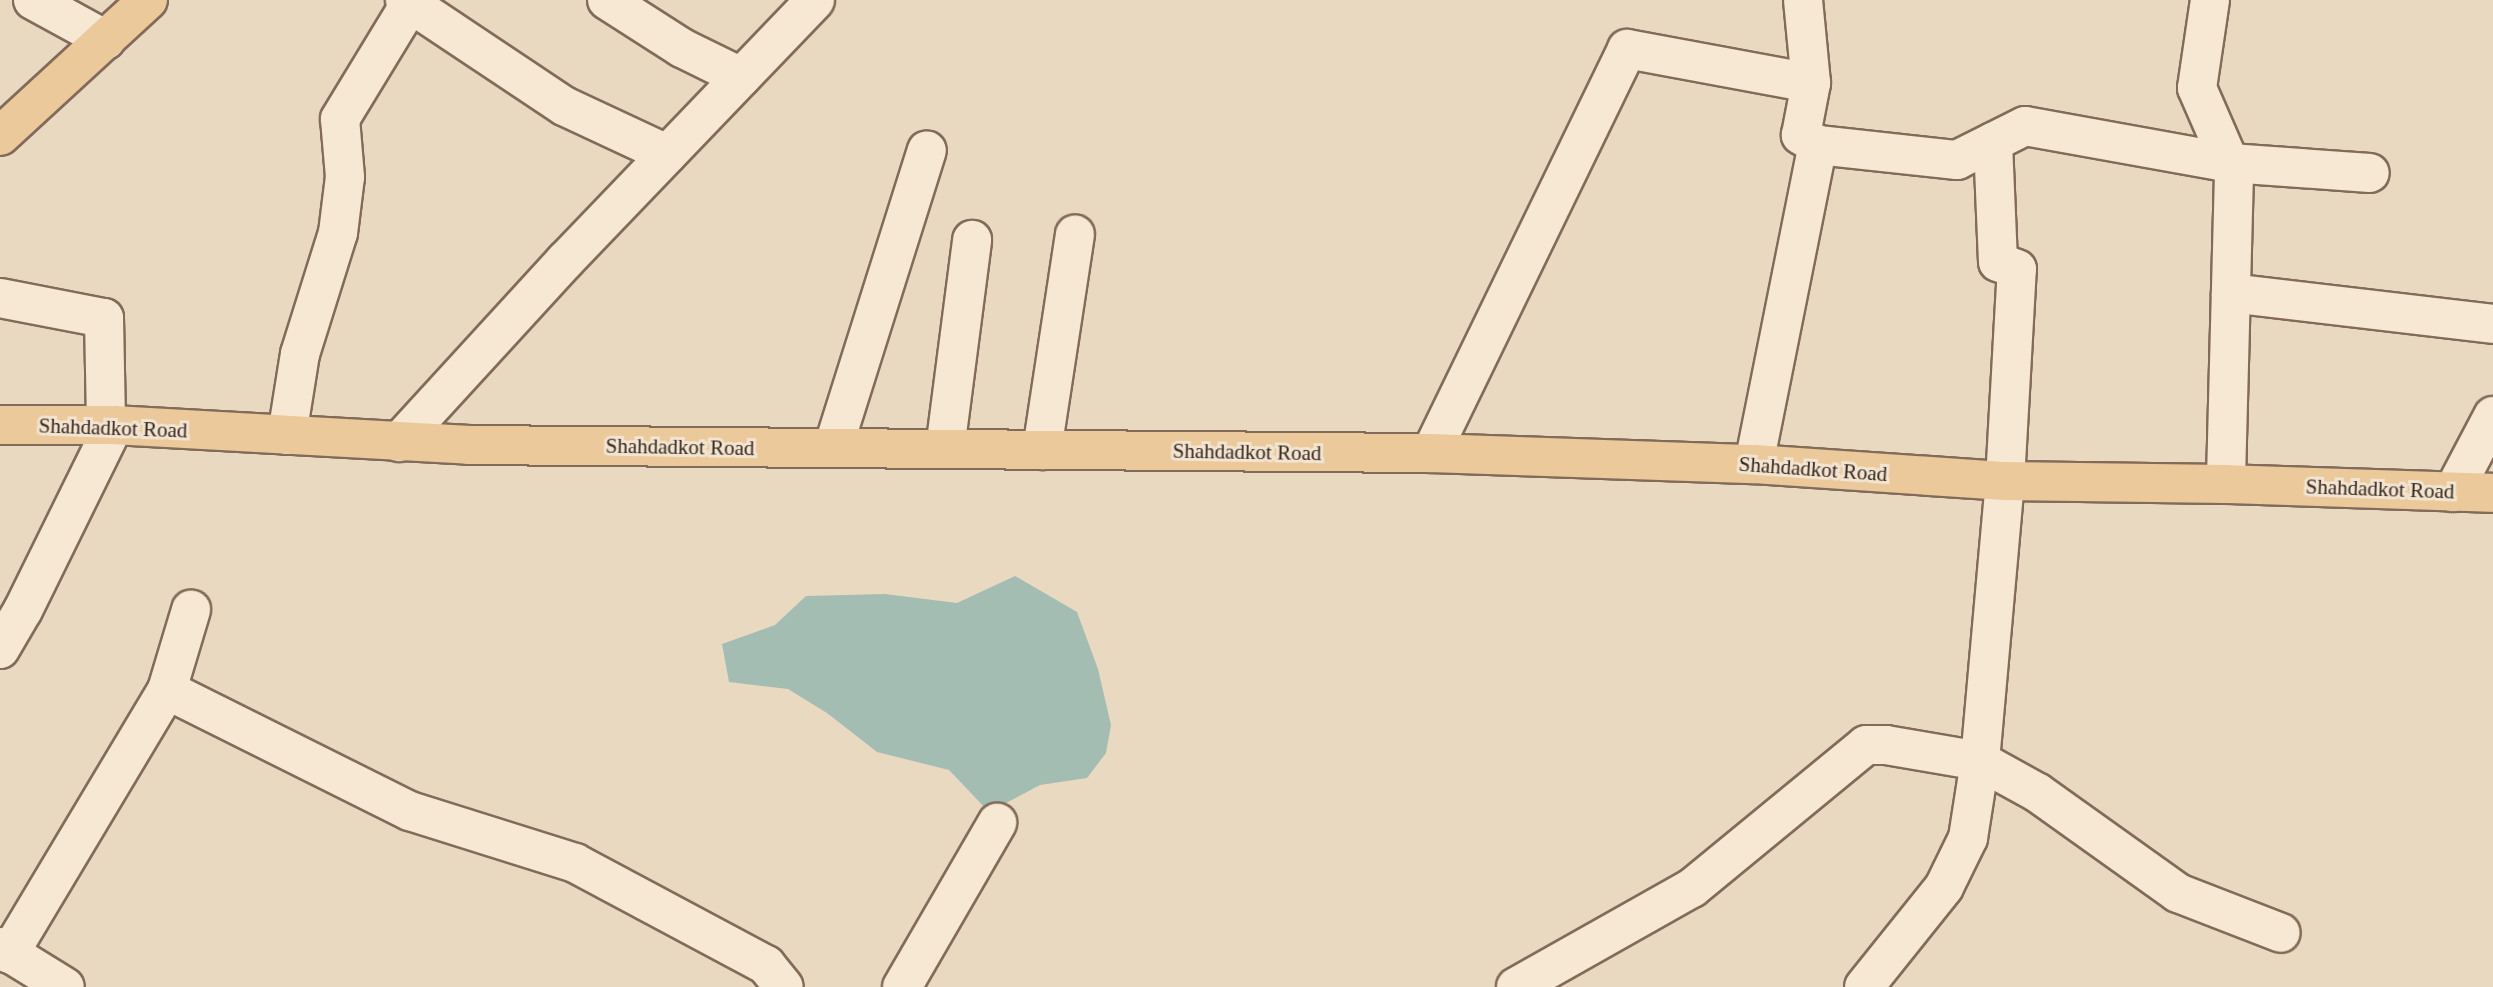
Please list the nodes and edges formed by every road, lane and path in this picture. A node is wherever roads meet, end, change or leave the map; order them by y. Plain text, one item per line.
1 (33, 0) edge
2 (148, 0) edge
3 (607, 0) edge
4 (815, 0) edge
5 (1804, 0) edge
6 (2210, 0) edge
7 (408, 2) edge
8 (106, 40) junction
9 (741, 77) junction
10 (1811, 83) junction
11 (0, 135) edge
12 (1993, 142) junction
13 (1818, 145) junction
14 (927, 150) dead end
15 (667, 154) junction
16 (2230, 163) junction
17 (2370, 173) dead end
18 (1075, 235) dead end
19 (972, 240) dead end
20 (2231, 293) junction
21 (0, 298) edge
22 (2493, 324) edge
23 (2493, 415) edge
24 (0, 425) edge
25 (110, 425) junction
26 (287, 435) junction
27 (399, 442) junction
28 (833, 448) junction
29 (945, 449) junction
30 (1042, 450) junction
31 (1431, 453) junction
32 (1754, 464) junction
33 (2005, 481) junction
34 (2226, 484) junction
35 (2453, 492) junction
36 (2493, 493) edge
37 (191, 610) dead end
38 (0, 649) edge
39 (167, 690) junction
40 (1980, 761) junction
41 (997, 823) dead end
42 (2281, 933) dead end
43 (1901, 937) junction
44 (4, 950) edge
45 (65, 987) edge
46 (784, 987) edge
47 (902, 987) edge
48 (1516, 987) edge
49 (1864, 987) edge
50 (1897, 987) edge

1 - 8 street
2 - 8 main road
3 - 9 street
4 - 9 street
5 - 10 street
6 - 16 street
7 - 15 street
7 - 26 street
8 - 11 main road
9 - 15 street
10 - 13 street
10 - 31 street
12 - 13 street
12 - 16 street
12 - 33 street
13 - 32 street
14 - 28 street
15 - 27 street
16 - 17 street
16 - 20 street
18 - 30 street
19 - 29 street
20 - 22 street
20 - 34 street
21 - 25 street
23 - 35 street
24 - 25 main road, Shahdadkot Road
25 - 26 main road, Shahdadkot Road
25 - 38 street
26 - 27 main road, Shahdadkot Road
27 - 28 main road, Shahdadkot Road
28 - 29 main road, Shahdadkot Road
29 - 30 main road, Shahdadkot Road
30 - 31 main road, Shahdadkot Road
31 - 32 main road, Shahdadkot Road
32 - 33 main road, Shahdadkot Road
33 - 34 main road, Shahdadkot Road
33 - 40 street
34 - 35 main road, Shahdadkot Road
35 - 36 main road, Shahdadkot Road
37 - 39 street
39 - 44 street
39 - 46 street
40 - 42 street
40 - 43 street
40 - 48 street
41 - 47 street
43 - 49 street
43 - 50 street
44 - 45 street

